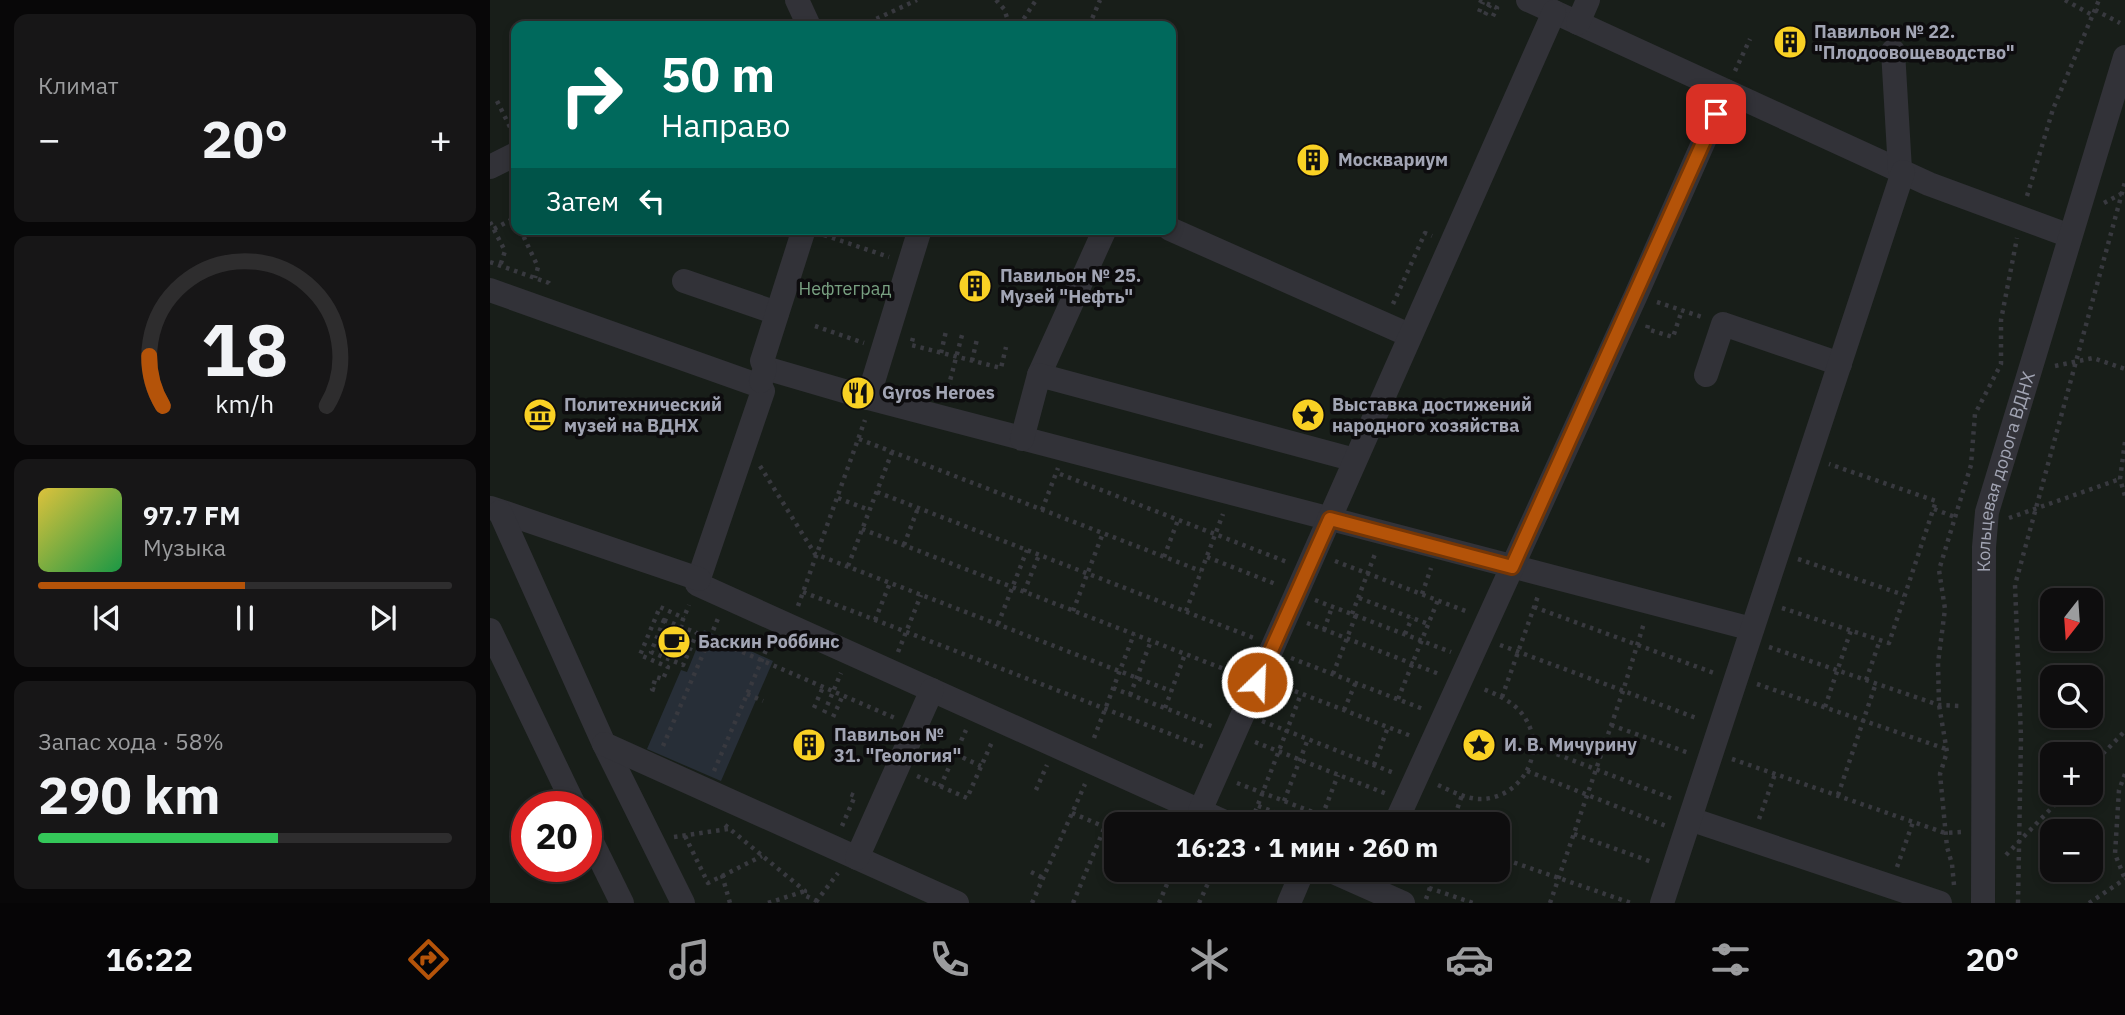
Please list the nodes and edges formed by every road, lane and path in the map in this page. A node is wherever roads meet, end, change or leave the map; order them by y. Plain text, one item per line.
1 (797, 0) edge
2 (917, 0) edge
3 (996, 0) edge
4 (1036, 0) edge
5 (1100, 0) edge
6 (1528, 0) edge
7 (1588, 0) edge
8 (2065, 0) edge
9 (2099, 0) edge
10 (1481, 1) edge
11 (1490, 5) junction
12 (1479, 12) dead end
13 (1554, 12) junction
14 (2093, 12) junction
15 (1485, 15) dead end
16 (1492, 18) dead end
17 (807, 21) edge
18 (872, 21) edge
19 (1008, 21) edge
20 (1022, 21) edge
21 (1091, 21) edge
22 (1578, 23) junction
23 (2120, 23) dead end
24 (1750, 39) dead end
25 (1894, 51) dead end
26 (2125, 57) edge
27 (1726, 91) junction
28 (497, 100) dead end
29 (511, 135) edge
30 (511, 145) edge
31 (490, 167) edge
32 (1902, 171) junction
33 (2125, 182) edge
34 (2123, 192) edge
35 (2097, 207) dead end
36 (2021, 219) junction
37 (511, 221) edge
38 (490, 222) edge
39 (494, 229) junction
40 (1176, 232) edge
41 (523, 235) edge
42 (807, 235) edge
43 (824, 235) edge
44 (918, 235) edge
45 (1102, 235) edge
46 (2070, 236) junction
47 (1420, 244) dead end
48 (910, 264) junction
49 (535, 278) dead end
50 (684, 281) dead end
51 (491, 290) edge
52 (1394, 303) dead end
53 (1682, 310) junction
54 (777, 313) junction
55 (1652, 314) dead end
56 (1649, 321) dead end
57 (1723, 324) junction
58 (815, 326) dead end
59 (946, 331) dead end
60 (914, 334) dead end
61 (962, 335) dead end
62 (1409, 335) junction
63 (977, 339) dead end
64 (1006, 347) dead end
65 (883, 348) junction
66 (941, 353) junction
67 (956, 357) junction
68 (972, 361) junction
69 (2074, 362) junction
70 (1839, 364) junction
71 (2047, 368) dead end
72 (2125, 369) edge
73 (1039, 375) junction
74 (1706, 375) dead end
75 (763, 377) junction
76 (950, 381) dead end
77 (870, 399) junction
78 (750, 429) junction
79 (859, 439) junction
80 (1022, 439) junction
81 (2125, 442) edge
82 (892, 452) junction
83 (1809, 457) junction
84 (1355, 460) junction
85 (1061, 461) junction
86 (2120, 479) junction
87 (877, 492) junction
88 (1231, 494) junction
89 (2125, 496) edge
90 (838, 498) junction
91 (918, 508) junction
92 (1934, 509) junction
93 (2036, 509) junction
94 (495, 510) edge
95 (869, 510) junction
96 (1042, 510) junction
97 (1955, 517) junction
98 (1330, 519) junction
99 (1178, 520) junction
100 (2001, 521) dead end
101 (862, 529) junction
102 (1103, 533) junction
103 (1382, 533) junction
104 (1216, 534) junction
105 (904, 545) junction
106 (1027, 550) junction
107 (1777, 552) junction
108 (817, 555) junction
109 (1039, 555) junction
110 (1164, 557) junction
111 (1207, 557) junction
112 (1311, 561) junction
113 (848, 566) junction
114 (1512, 567) junction
115 (1201, 571) junction
116 (1087, 573) junction
117 (1368, 573) junction
118 (1544, 575) junction
119 (699, 579) junction
120 (890, 583) junction
121 (1012, 587) junction
122 (803, 592) junction
123 (1024, 592) junction
124 (1297, 593) junction
125 (920, 594) junction
126 (1904, 595) junction
127 (1359, 598) junction
128 (1438, 600) junction
129 (1761, 601) junction
130 (1650, 602) junction
131 (1332, 607) junction
132 (1534, 607) junction
133 (1073, 611) junction
134 (1186, 611) junction
135 (675, 614) junction
136 (1287, 615) junction
137 (1354, 615) junction
138 (1412, 618) junction
139 (875, 620) junction
140 (671, 623) junction
141 (784, 624) junction
142 (998, 624) junction
143 (1428, 624) junction
144 (680, 628) junction
145 (1484, 629) junction
146 (1324, 630) junction
147 (490, 631) edge
148 (1851, 631) junction
149 (906, 632) junction
150 (1134, 634) junction
151 (1405, 634) junction
152 (1750, 634) junction
153 (1347, 639) junction
154 (1880, 640) junction
155 (1151, 641) junction
156 (1421, 641) junction
157 (1637, 645) junction
158 (1273, 648) junction
159 (1518, 652) junction
160 (1185, 654) junction
161 (761, 660) junction
162 (1412, 664) junction
163 (1838, 670) junction
164 (891, 672) junction
165 (1120, 672) junction
166 (1333, 674) junction
167 (1463, 674) junction
168 (1137, 678) junction
169 (1736, 678) junction
170 (1258, 680) junction
171 (1866, 680) junction
172 (1356, 682) junction
173 (1876, 683) junction
174 (823, 687) junction
175 (1113, 688) junction
176 (655, 690) dead end
177 (932, 690) junction
178 (1171, 691) junction
179 (1623, 691) junction
180 (747, 694) junction
181 (832, 694) dead end
182 (1301, 694) junction
183 (843, 695) junction
184 (1130, 695) junction
185 (1502, 697) junction
186 (1398, 699) junction
187 (763, 701) dead end
188 (1939, 705) junction
189 (1825, 707) junction
190 (1970, 707) dead end
191 (814, 708) dead end
192 (1165, 708) junction
193 (1105, 709) junction
194 (975, 710) junction
195 (1344, 710) junction
196 (824, 713) dead end
197 (833, 717) dead end
198 (1444, 717) junction
199 (1864, 720) junction
200 (1001, 722) junction
201 (1611, 725) junction
202 (1720, 726) junction
203 (916, 727) junction
204 (1388, 727) junction
205 (1287, 731) junction
206 (2125, 731) edge
207 (1308, 739) junction
208 (604, 744) junction
209 (1230, 744) junction
210 (1431, 744) junction
211 (1533, 745) junction
212 (1946, 749) junction
213 (661, 750) dead end
214 (1279, 752) junction
215 (955, 754) junction
216 (2103, 754) edge
217 (1710, 756) junction
218 (1300, 760) junction
219 (1090, 762) junction
220 (1374, 765) junction
221 (981, 766) junction
222 (898, 768) junction
223 (1596, 769) junction
224 (1527, 771) junction
225 (1775, 774) junction
226 (2125, 774) edge
227 (1338, 775) junction
228 (707, 777) junction
229 (940, 787) junction
230 (1417, 788) junction
231 (567, 791) edge
232 (848, 793) dead end
233 (1263, 793) junction
234 (1462, 795) junction
235 (1587, 795) junction
236 (1838, 795) junction
237 (1284, 801) junction
238 (2054, 805) edge
239 (1258, 806) junction
240 (1200, 811) joint
241 (1310, 811) edge
242 (1256, 812) edge
243 (1274, 812) edge
244 (1324, 812) edge
245 (1402, 812) edge
246 (1456, 812) edge
247 (1072, 813) junction
248 (1690, 819) junction
249 (719, 821) dead end
250 (1913, 821) junction
251 (1104, 827) edge
252 (729, 828) junction
253 (840, 829) dead end
254 (1104, 829) edge
255 (1970, 832) dead end
256 (1945, 833) junction
257 (1574, 834) junction
258 (685, 836) junction
259 (1752, 840) junction
260 (652, 841) junction
261 (2019, 842) junction
262 (762, 856) junction
263 (854, 857) junction
264 (1510, 861) edge
265 (602, 862) edge
266 (2000, 862) dead end
267 (1673, 869) junction
268 (1031, 872) dead end
269 (722, 875) junction
270 (1044, 878) junction
271 (1559, 878) junction
272 (2125, 879) edge
273 (1169, 882) edge
274 (1209, 882) edge
275 (1299, 882) edge
276 (1376, 882) edge
277 (1431, 882) edge
278 (1891, 886) junction
279 (1429, 888) junction
280 (805, 891) junction
281 (1947, 899) edge
282 (1668, 901) edge
283 (816, 902) edge
284 (622, 903) edge
285 (682, 903) edge
286 (730, 903) edge
287 (768, 903) edge
288 (957, 903) edge
289 (1032, 903) edge
290 (1073, 903) edge
291 (1159, 903) edge
292 (1199, 903) edge
293 (1289, 903) edge
294 (1403, 903) edge
295 (1424, 903) edge
296 (1472, 903) edge
297 (1550, 903) edge
298 (1631, 903) edge
299 (1983, 903) edge
300 (2018, 903) edge
301 (2089, 903) edge

1 - 17 street
2 - 18 path
3 - 19 path
4 - 20 path
5 - 21 path
6 - 13 street
7 - 22 street
8 - 14 path
9 - 14 path
10 - 11 path
10 - 12 path
11 - 15 path
11 - 16 path
13 - 22 street
13 - 62 street
14 - 23 path
14 - 36 path
22 - 27 street
24 - 27 path
25 - 32 street
26 - 46 street, Кольцевая дорога ВДНХ
27 - 32 street
27 - 114 street
28 - 29 path
30 - 31 street
32 - 36 street
32 - 70 street
33 - 34 path
34 - 35 path
34 - 69 path
36 - 46 street
36 - 97 path
37 - 39 path
38 - 39 path
39 - 51 path
40 - 62 street
41 - 49 path
42 - 54 street
43 - 48 path
44 - 48 street
45 - 73 street
46 - 299 street, Кольцевая дорога ВДНХ
47 - 52 path
48 - 65 street
50 - 54 street
51 - 75 street
53 - 55 path
53 - 56 path
53 - 57 path
54 - 75 street
57 - 70 street
57 - 74 street
58 - 65 path
59 - 66 path
60 - 66 path
61 - 67 path
62 - 84 street
63 - 68 path
64 - 68 path
65 - 77 street
66 - 67 path
67 - 68 path
67 - 76 path
69 - 71 path
69 - 72 path
69 - 93 path
70 - 83 street
73 - 80 street
73 - 84 street
75 - 77 street
75 - 78 street
77 - 79 path
77 - 80 street
78 - 108 path
78 - 119 street
79 - 82 path
79 - 90 path
80 - 85 street
81 - 86 path
82 - 87 path
82 - 96 path
83 - 92 path
83 - 107 street
84 - 98 street
85 - 88 street
85 - 96 path
85 - 99 path
86 - 89 path
86 - 93 path
87 - 91 path
87 - 95 path
88 - 98 street
88 - 104 path
90 - 95 path
90 - 108 path
91 - 105 path
91 - 106 path
92 - 97 path
92 - 126 path
93 - 100 path
93 - 261 path
94 - 119 street
94 - 208 street
95 - 101 path
96 - 102 path
97 - 188 path
98 - 103 street
98 - 112 street
99 - 104 path
99 - 110 path
101 - 105 path
101 - 113 path
102 - 110 path
102 - 116 path
103 - 114 street
103 - 117 path
104 - 111 path
104 - 112 path
105 - 121 path
106 - 109 path
106 - 121 path
107 - 126 path
107 - 129 street
108 - 113 path
108 - 122 path
109 - 116 path
109 - 123 path
110 - 115 path
111 - 115 path
111 - 124 path
112 - 117 path
112 - 124 street
113 - 120 path
114 - 118 street
114 - 145 street
115 - 134 path
116 - 133 path
116 - 134 path
117 - 127 path
117 - 128 path
118 - 130 street
118 - 132 path
119 - 141 street
120 - 125 path
120 - 139 path
121 - 123 path
121 - 142 path
122 - 139 path
122 - 141 path
123 - 133 path
124 - 131 path
124 - 136 street
125 - 142 path
125 - 149 path
126 - 154 path
127 - 137 path
127 - 138 path
128 - 143 path
128 - 145 path
129 - 148 path
129 - 152 street
130 - 152 street
130 - 157 path
131 - 137 path
131 - 146 path
132 - 157 path
132 - 159 path
133 - 150 path
134 - 158 path
135 - 140 path
135 - 144 path
135 - 176 path
136 - 146 path
136 - 158 street
137 - 151 path
137 - 153 path
138 - 143 path
138 - 151 path
139 - 149 path
140 - 144 path
140 - 144 path
141 - 161 path
141 - 164 street
142 - 165 path
143 - 156 path
145 - 159 path
145 - 167 street
146 - 153 path
147 - 231 street
148 - 154 path
148 - 163 path
149 - 164 path
149 - 193 path
150 - 155 path
150 - 165 path
151 - 156 path
152 - 163 path
152 - 169 street
153 - 162 path
153 - 166 path
154 - 171 path
155 - 160 path
155 - 168 path
156 - 162 path
156 - 167 path
157 - 169 path
157 - 179 path
158 - 166 path
158 - 170 street
159 - 179 path
159 - 185 path
160 - 170 path
160 - 178 path
161 - 174 path
161 - 180 path
161 - 213 path
162 - 167 path
162 - 186 path
163 - 171 path
163 - 189 path
164 - 177 street
165 - 168 path
165 - 175 path
166 - 172 path
167 - 185 path
167 - 198 street
168 - 178 path
168 - 184 path
169 - 189 path
169 - 202 street
170 - 182 path
170 - 209 street
171 - 173 path
172 - 186 path
172 - 195 path
173 - 188 path
173 - 199 path
174 - 183 path
174 - 191 path
175 - 184 path
175 - 193 path
177 - 194 street
177 - 203 street
178 - 192 path
179 - 201 path
179 - 202 path
180 - 187 path
180 - 228 path
181 - 196 path
182 - 195 path
182 - 205 path
183 - 197 path
183 - 203 path
184 - 192 path
185 - 211 path
186 - 198 path
188 - 190 path
188 - 212 path
189 - 199 path
192 - 209 path
193 - 209 path
193 - 219 path
194 - 200 street
194 - 215 path
195 - 204 path
198 - 210 street
199 - 212 path
199 - 236 path
200 - 219 street
200 - 221 path
201 - 217 path
201 - 223 path
202 - 217 street
203 - 222 street
204 - 210 path
204 - 220 path
205 - 207 path
205 - 209 path
205 - 214 path
206 - 216 path
207 - 218 path
207 - 220 path
208 - 228 street
208 - 260 street
209 - 214 path
209 - 233 path
209 - 240 street
210 - 230 street
211 - 223 path
211 - 224 path
212 - 256 path
214 - 218 path
214 - 233 path
215 - 221 path
215 - 229 path
217 - 225 path
217 - 248 street
218 - 227 path
218 - 237 path
219 - 240 street
219 - 247 path
220 - 230 path
221 - 229 path
222 - 229 path
222 - 263 street
223 - 235 path
223 - 248 path
224 - 234 path
224 - 235 path
225 - 236 path
225 - 259 path
226 - 272 path
227 - 230 path
227 - 244 path
228 - 263 street
230 - 234 path
230 - 245 street
232 - 253 path
233 - 237 path
233 - 239 path
234 - 246 path
235 - 248 path
235 - 257 path
236 - 250 path
237 - 241 path
238 - 261 path
239 - 242 path
239 - 243 path
247 - 251 path
247 - 270 path
248 - 259 street
248 - 267 street
249 - 252 path
250 - 256 path
250 - 278 path
252 - 258 path
252 - 262 path
254 - 290 path
255 - 256 path
256 - 281 path
257 - 267 path
257 - 271 path
258 - 260 path
258 - 269 path
259 - 278 street
260 - 285 street
261 - 266 path
261 - 300 path
262 - 269 path
262 - 280 path
263 - 283 path
263 - 288 street
264 - 271 path
265 - 284 street
267 - 282 street
268 - 270 path
269 - 286 path
270 - 289 path
271 - 297 path
271 - 298 path
272 - 301 path
273 - 291 path
274 - 292 path
275 - 293 street
276 - 294 street
277 - 279 path
278 - 281 street
279 - 295 path
279 - 296 path
280 - 283 path
280 - 287 path

